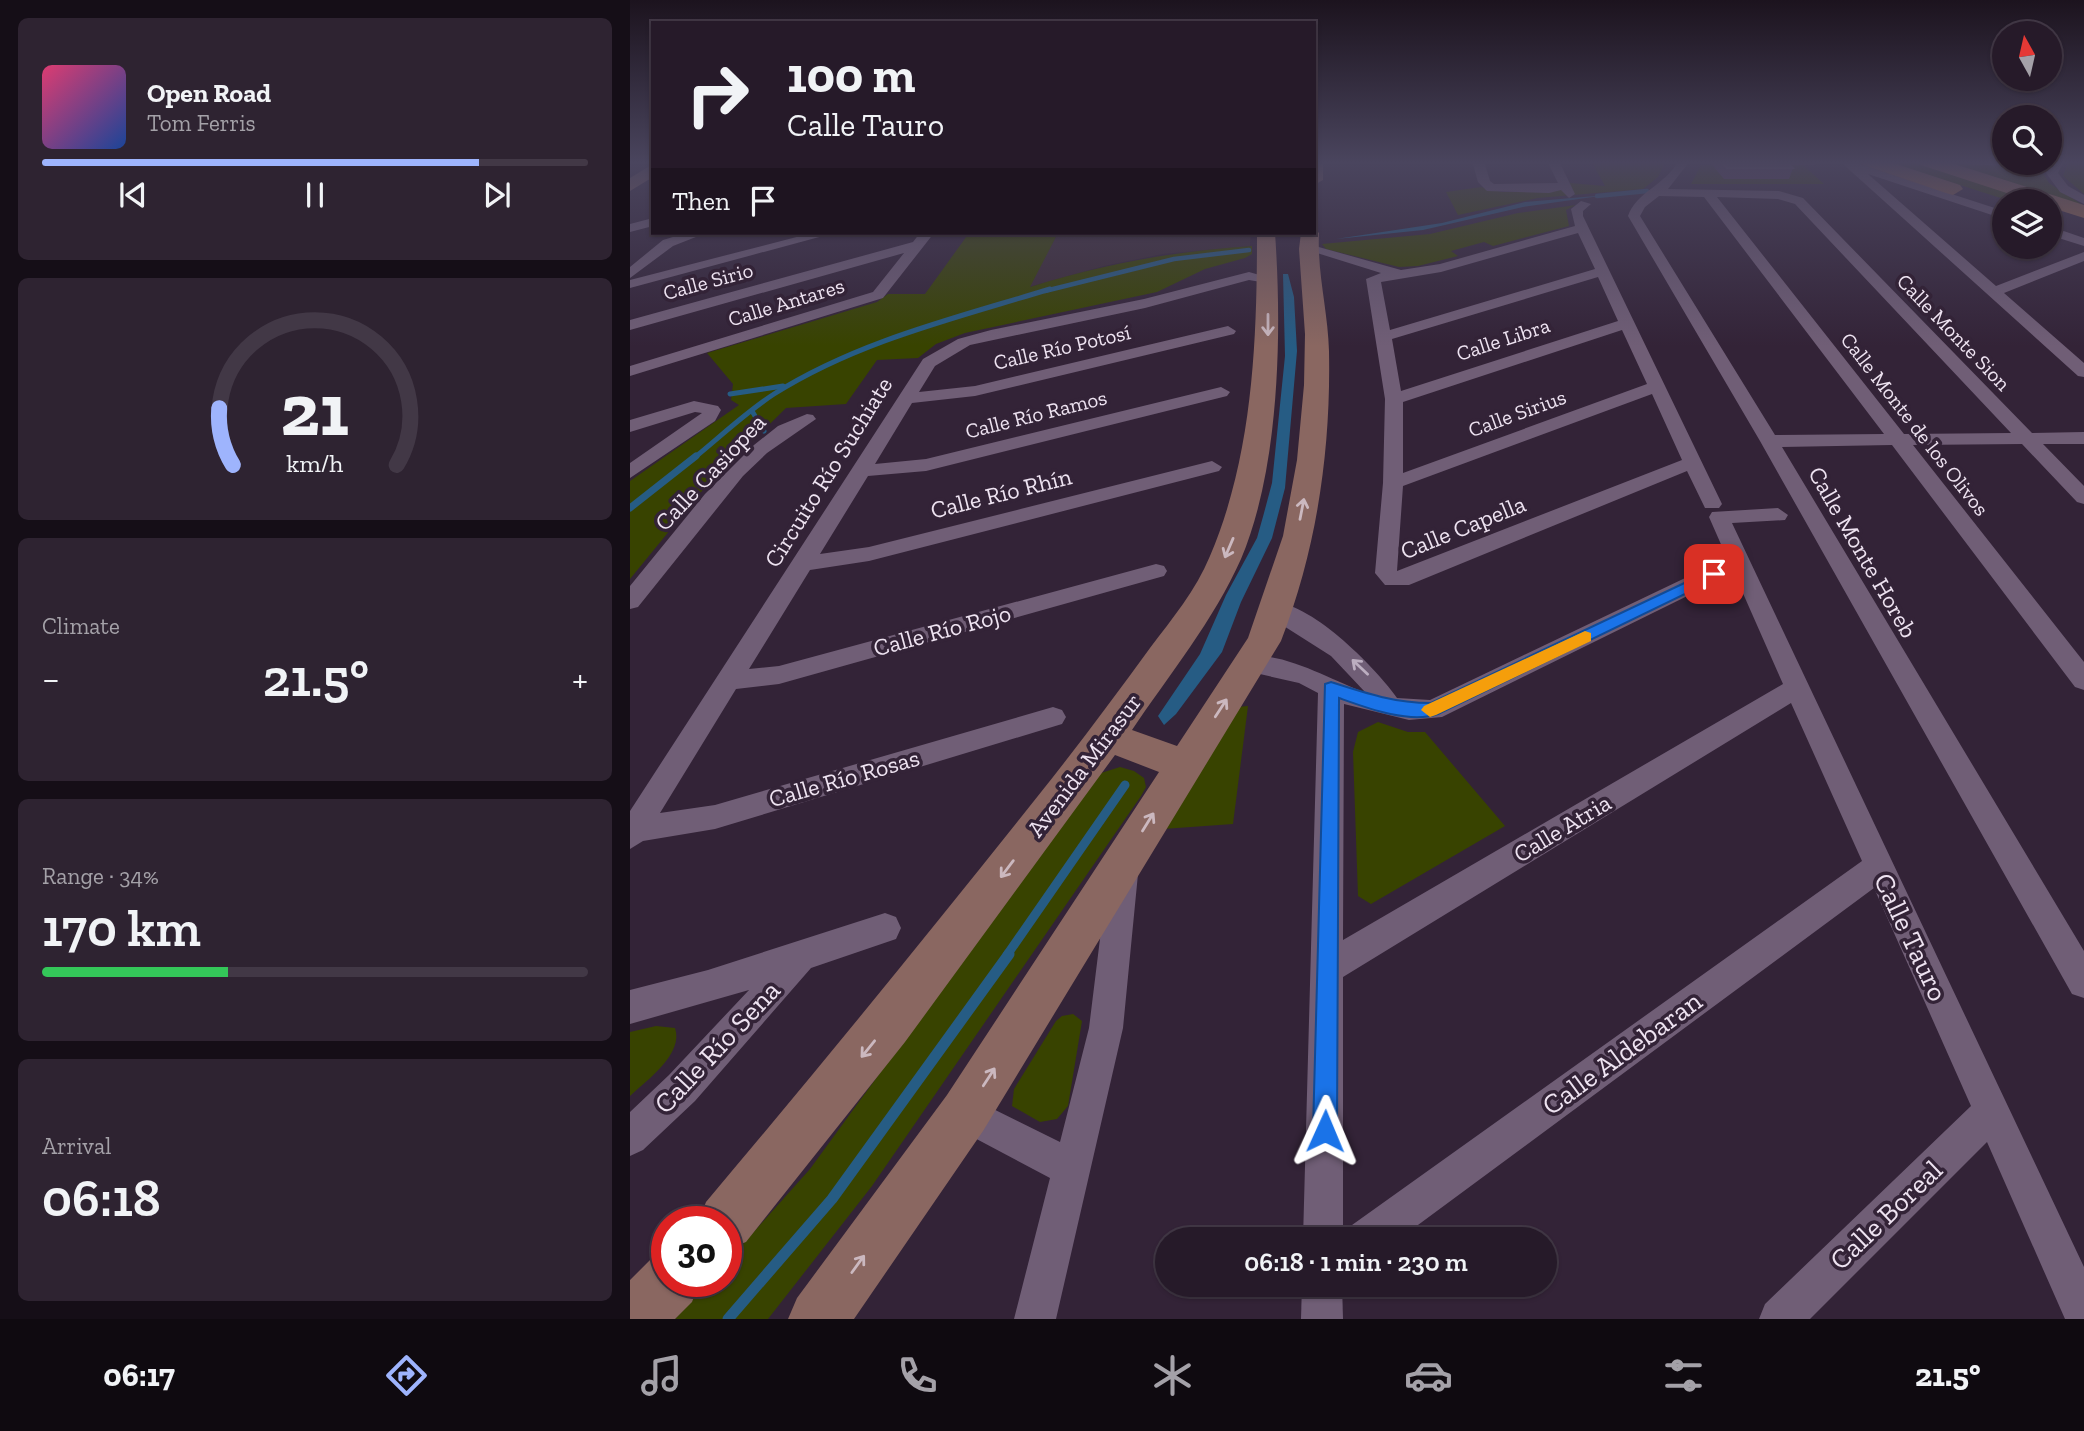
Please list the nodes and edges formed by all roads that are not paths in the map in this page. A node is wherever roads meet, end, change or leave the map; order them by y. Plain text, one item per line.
1 (651, 223) edge
2 (1580, 223) edge
3 (1638, 223) edge
4 (1730, 223) edge
5 (1820, 223) edge
6 (1914, 223) edge
7 (2062, 224) edge
8 (630, 228) edge
9 (1582, 228) junction
10 (2084, 231) edge
11 (2062, 234) edge
12 (693, 235) edge
13 (819, 235) edge
14 (923, 239) edge
15 (2084, 242) edge
16 (2084, 256) edge
17 (1318, 261) edge
18 (1263, 264) edge
19 (1602, 271) junction
20 (630, 274) edge
21 (1407, 275) junction
22 (1386, 276) junction
23 (630, 285) edge
24 (1994, 292) junction
25 (1184, 293) junction
26 (1627, 323) junction
27 (630, 325) edge
28 (1228, 331) dead end
29 (1385, 336) junction
30 (2076, 354) edge
31 (630, 371) edge
32 (2084, 372) edge
33 (1657, 386) junction
34 (1221, 392) dead end
35 (905, 399) junction
36 (1394, 399) junction
37 (807, 419) dead end
38 (630, 426) edge
39 (2084, 438) edge
40 (2028, 439) junction
41 (1899, 440) junction
42 (1769, 441) junction
43 (1693, 462) junction
44 (1212, 467) dead end
45 (861, 471) junction
46 (630, 472) edge
47 (1393, 483) junction
48 (2084, 498) edge
49 (1712, 504) dead end
50 (1778, 515) dead end
51 (1738, 562) junction
52 (801, 564) junction
53 (1156, 571) dead end
54 (630, 601) edge
55 (1274, 616) junction
56 (1251, 664) junction
57 (2084, 680) edge
58 (726, 681) junction
59 (1331, 688) junction
60 (1797, 688) junction
61 (1389, 706) junction
62 (1053, 717) dead end
63 (1107, 736) junction
64 (1184, 765) junction
65 (632, 833) edge
66 (1125, 858) junction
67 (1878, 867) junction
68 (885, 928) dead end
69 (802, 956) junction
70 (1327, 968) junction
71 (2084, 982) edge
72 (630, 1007) edge
73 (1992, 1112) junction
74 (965, 1113) junction
75 (630, 1137) edge
76 (1070, 1168) junction
77 (739, 1206) edge
78 (1323, 1227) edge
79 (1383, 1227) edge
80 (655, 1297) edge
81 (1322, 1297) edge
82 (1039, 1300) edge
83 (2084, 1313) edge
84 (633, 1319) edge
85 (818, 1319) edge
86 (1017, 1319) edge
87 (1322, 1319) edge
88 (1780, 1319) edge

1 - 8 street
2 - 9 street
3 - 42 street, Calle Monte Horeb
4 - 41 street, Calle Monte de los Olivos
5 - 40 street, Calle Monte Sion
6 - 24 street
7 - 10 main road
9 - 19 street
9 - 21 street
11 - 15 street
12 - 20 street
13 - 23 street
14 - 27 street, Calle Sirio
14 - 31 street, Calle Antares
16 - 24 street
17 - 18 street
17 - 21 street
17 - 22 street
55 -> 17 street
18 - 25 street, Circuito Río Suchiate
18 - 25 street, Circuito Río Suchiate
18 -> 63 street, Avenida Mirasur
19 - 26 street
19 - 29 street
21 - 22 street
22 - 29 street, Calle Capella
24 - 30 street
25 - 35 street, Circuito Río Suchiate
26 - 33 street
26 - 36 street, Calle Libra
28 - 35 street, Calle Río Potosí
29 - 36 street, Calle Capella
30 - 32 street
33 - 43 street
33 - 47 street, Calle Sirius
34 - 45 street, Calle Río Ramos
35 - 45 street, Circuito Río Suchiate
36 - 47 street, Calle Capella
37 - 54 street, Calle Casiopea
38 - 46 street
39 - 40 street
40 - 41 street
40 - 48 street, Calle Monte Sion
41 - 42 street
41 - 57 street, Calle Monte de los Olivos
42 - 71 street, Calle Monte Horeb
43 - 47 street, Calle Capella
43 - 49 street
44 - 52 street, Calle Río Rhín
45 - 52 street, Circuito Río Suchiate
50 - 51 street, Calle Tauro
51 - 60 street, Calle Tauro
51 - 61 street
52 - 58 street, Circuito Río Suchiate
53 - 58 street, Calle Río Rojo
55 - 56 street
61 -> 55 street
56 - 59 street
64 -> 56 street
58 - 65 street, Circuito Río Suchiate
59 - 61 street
59 - 70 street
60 - 67 street, Calle Tauro
60 - 70 street, Calle Atria
62 - 65 street, Calle Río Rosas
63 - 64 street
63 -> 77 street, Avenida Mirasur
66 -> 64 street
74 -> 66 street
66 - 76 street
67 - 73 street, Calle Tauro
67 - 79 street, Calle Aldebaran
68 - 69 street, Calle Río Sena
69 - 72 street, Calle Río Sena
69 - 75 street, Calle Río Sena
70 - 78 street
73 - 83 street, Calle Tauro
73 - 88 street, Calle Boreal
74 - 76 street
85 -> 74 street
76 - 82 street
80 - 84 street
81 - 87 street
82 - 86 street

